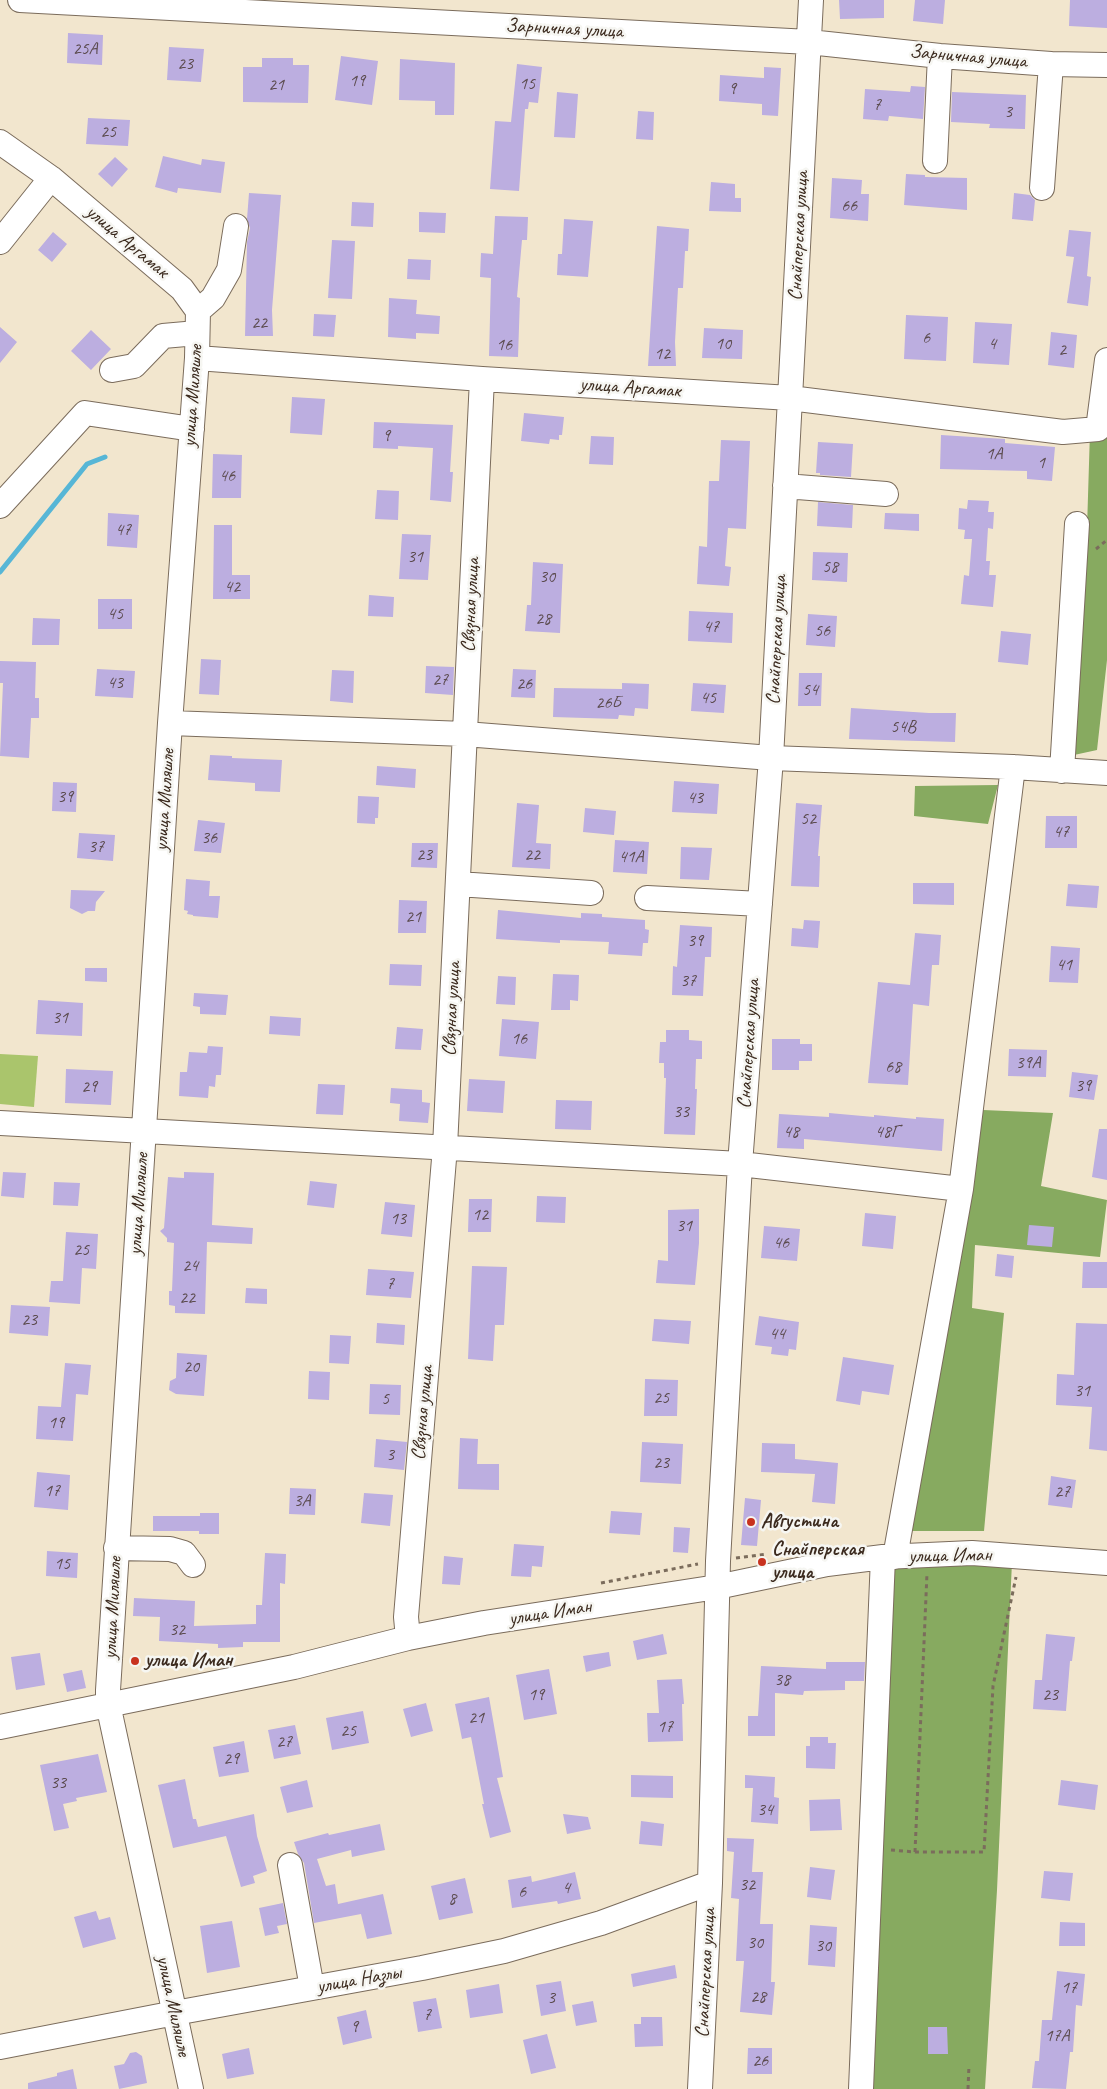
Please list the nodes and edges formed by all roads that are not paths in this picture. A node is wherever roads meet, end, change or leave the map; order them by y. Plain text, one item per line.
1 (20, 0) edge
2 (811, 0) edge
3 (809, 42) junction
4 (940, 56) junction
5 (1051, 64) junction
6 (1107, 64) edge
7 (0, 142) edge
8 (935, 161) dead end
9 (51, 178) junction
10 (1042, 188) dead end
11 (236, 226) dead end
12 (0, 242) edge
13 (198, 322) junction
14 (197, 358) junction
15 (1107, 360) edge
16 (112, 370) dead end
17 (482, 379) junction
18 (790, 398) junction
19 (192, 429) junction
20 (785, 486) junction
21 (886, 494) dead end
22 (0, 506) edge
23 (1078, 524) dead end
24 (170, 722) junction
25 (465, 734) junction
26 (771, 758) junction
27 (1013, 767) junction
28 (1062, 771) junction
29 (1107, 773) edge
30 (458, 884) junction
31 (590, 893) dead end
32 (647, 898) dead end
33 (760, 904) junction
34 (0, 1123) edge
35 (144, 1130) junction
36 (445, 1147) junction
37 (740, 1164) junction
38 (961, 1189) junction
39 (116, 1548) junction
40 (889, 1557) junction
41 (1107, 1563) edge
42 (193, 1565) dead end
43 (716, 1587) junction
44 (408, 1638) junction
45 (108, 1704) junction
46 (0, 1727) edge
47 (290, 1865) dead end
48 (710, 1883) junction
49 (312, 1988) junction
50 (175, 2013) junction
51 (0, 2047) edge
52 (191, 2089) edge
53 (700, 2089) edge
54 (861, 2089) edge

1 - 3 street, Зарничная улица
2 - 3 street, Снайперская улица
3 - 4 street, Зарничная улица
3 - 18 street, Снайперская улица
4 - 5 street, Зарничная улица
4 - 8 street
5 - 6 street, Зарничная улица
5 - 10 street
7 - 9 street, улица Аргамак
9 - 12 street
9 - 13 street, улица Аргамак
11 - 13 street
13 - 14 street, улица Миляшле
13 - 16 street
14 - 17 street, улица Аргамак
14 - 19 street, улица Миляшле
15 - 18 street, улица Аргамак
17 - 18 street, улица Аргамак
17 - 25 street, Связная улица
18 - 20 street, Снайперская улица
19 - 22 street
19 - 24 street, улица Миляшле
20 - 21 street
20 - 26 street, Снайперская улица
23 - 28 street
24 - 25 street
24 - 35 street, улица Миляшле
25 - 26 street
25 - 30 street, Связная улица
26 - 27 street
26 - 33 street, Снайперская улица
27 - 28 street
27 - 38 street
28 - 29 street
30 - 31 street
30 - 36 street, Связная улица
32 - 33 street
33 - 37 street, Снайперская улица
34 - 35 street
35 - 36 street
35 - 39 street, улица Миляшле
36 - 37 street
36 - 44 street, Связная улица
37 - 38 street
37 - 43 street, Снайперская улица
38 - 40 street
39 - 42 street
39 - 45 street, улица Миляшле
40 - 41 street, улица Иман
40 - 43 street, улица Иман
40 - 54 street
43 - 44 street, улица Иман
43 - 48 street, Снайперская улица
44 - 45 street, улица Иман
45 - 46 street, улица Иман
45 - 50 street, улица Миляшле
47 - 49 street
48 - 49 street, улица Назлы
48 - 53 street, Снайперская улица
49 - 50 street, улица Назлы
50 - 51 street, улица Назлы
50 - 52 street, улица Миляшле

